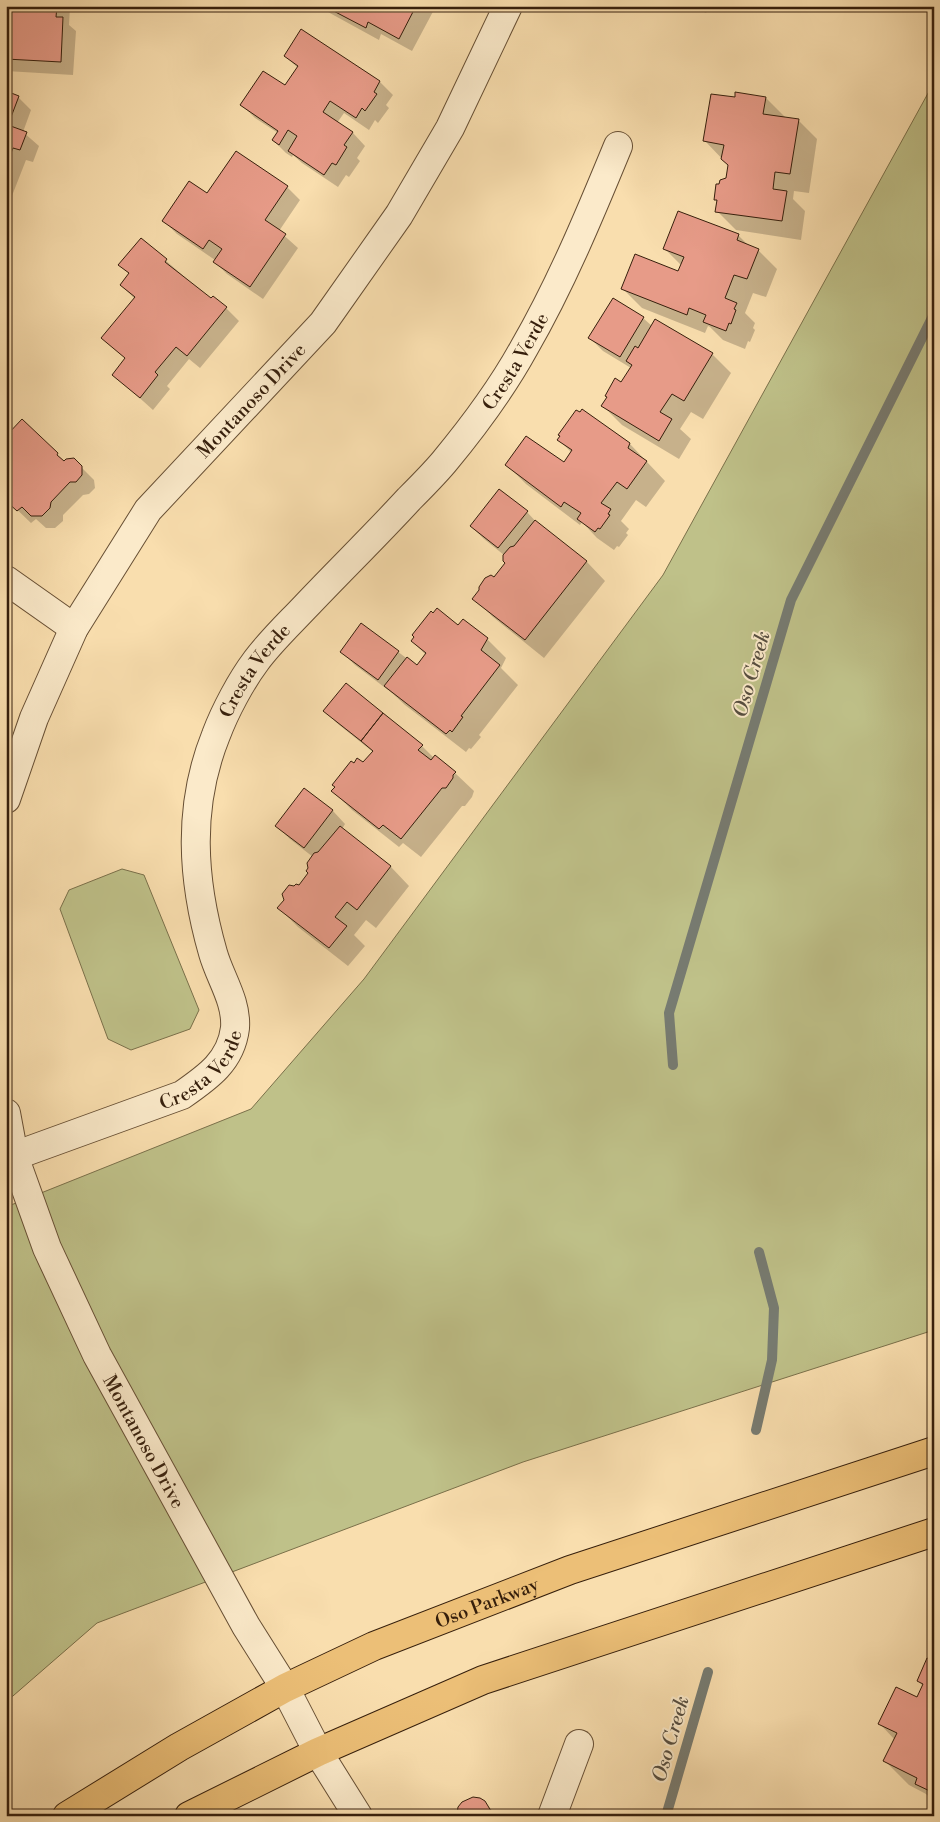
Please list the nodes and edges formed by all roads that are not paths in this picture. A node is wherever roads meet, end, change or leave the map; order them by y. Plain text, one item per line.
1 (508, 6) edge
2 (618, 146) dead end
3 (6, 580) edge
4 (74, 628) junction
5 (6, 799) edge
6 (6, 1113) edge
7 (10, 1156) edge
8 (934, 1451) edge
9 (934, 1532) edge
10 (285, 1688) junction
11 (579, 1744) dead end
12 (318, 1752) junction
13 (67, 1816) edge
14 (189, 1816) edge
15 (358, 1816) edge
16 (552, 1816) edge

1 - 4 street, Montanoso Drive
2 - 7 street, Cresta Verde
3 - 4 street
4 - 5 street, Montanoso Drive
6 - 7 street, Montanoso Drive
7 - 10 street, Montanoso Drive
8 - 10 main road, Oso Parkway
9 - 12 main road
10 - 12 street, Montanoso Drive
10 - 13 main road, Oso Parkway
11 - 16 street
12 - 14 main road
12 - 15 street, Montanoso Drive

